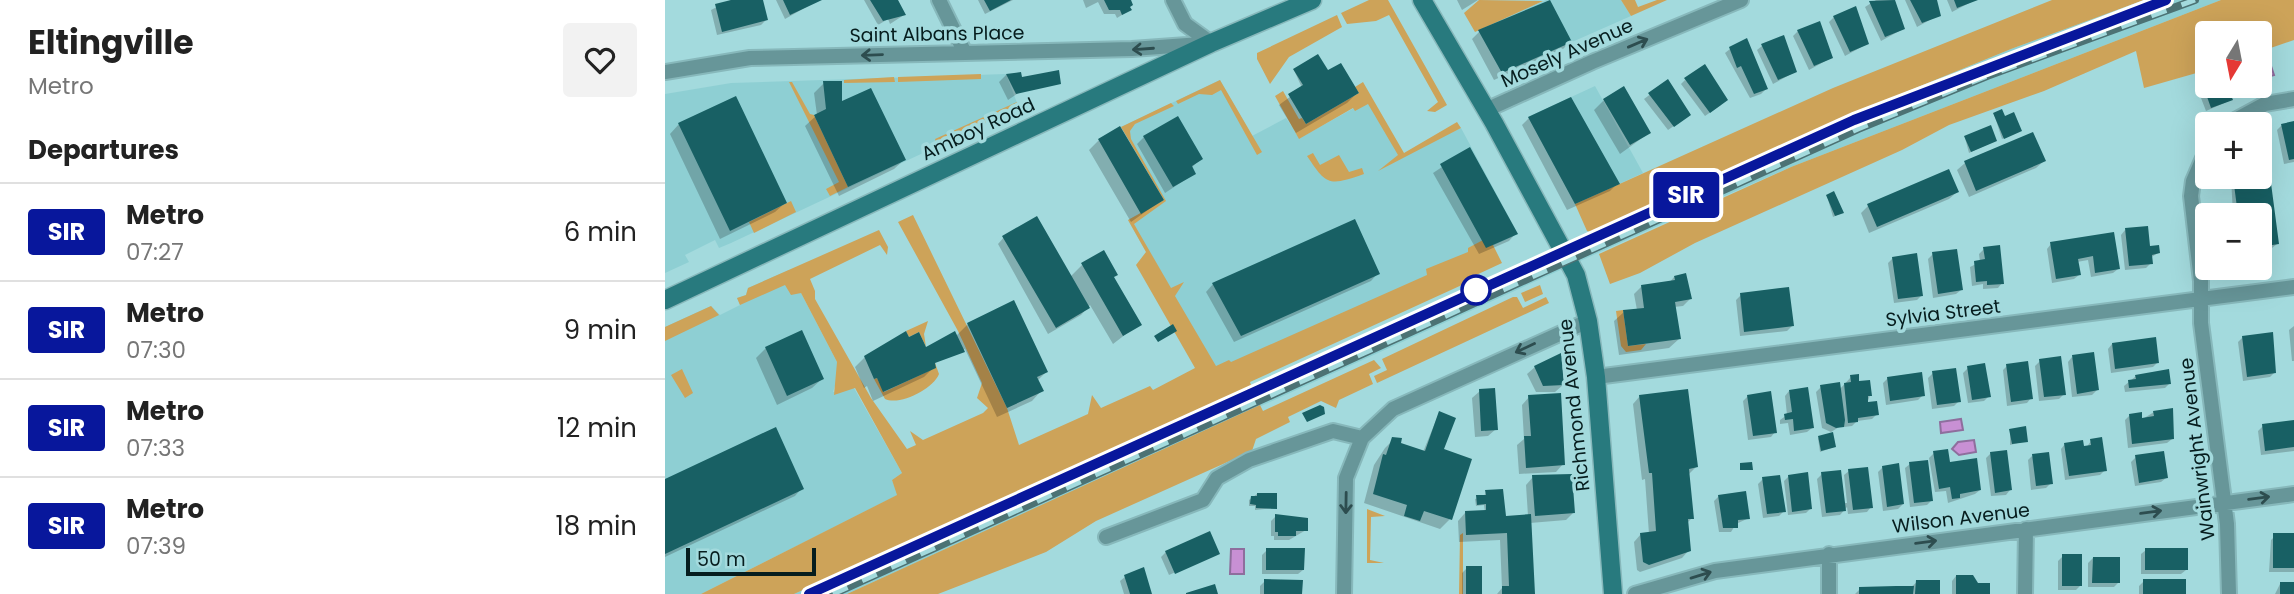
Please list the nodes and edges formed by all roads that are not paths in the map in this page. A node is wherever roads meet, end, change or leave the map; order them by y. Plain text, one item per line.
1 (939, 0) edge
2 (1173, 0) edge
3 (1311, 0) edge
4 (1422, 0) edge
5 (1741, 0) edge
6 (1211, 43) junction
7 (964, 51) junction
8 (665, 72) edge
9 (2294, 99) edge
10 (1486, 110) junction
11 (2250, 112) edge
12 (2195, 179) edge
13 (2294, 288) edge
14 (2201, 299) junction
15 (665, 300) edge
16 (1588, 321) junction
17 (1596, 377) junction
18 (1361, 438) junction
19 (2294, 494) edge
20 (2225, 503) junction
21 (2025, 529) junction
22 (1106, 537) dead end
23 (1829, 554) junction
24 (1344, 594) edge
25 (1613, 594) edge
26 (1636, 594) edge
27 (1829, 594) edge
28 (2025, 594) edge
29 (2229, 594) edge

1 - 7 street
2 - 6 street
3 - 6 main road, Amboy Road
4 - 10 main road, Richmond Avenue
10 -> 5 street, Mosely Avenue
6 -> 7 street, Saint Albans Place
6 - 15 main road, Amboy Road
7 -> 8 street, Saint Albans Place
9 - 11 street
10 - 16 main road, Richmond Avenue
12 - 14 street, Wainwright Avenue
13 - 14 street, Sylvia Street
14 - 17 street, Sylvia Street
14 - 20 street, Wainwright Avenue
16 - 17 main road, Richmond Avenue
16 -> 18 street
17 - 25 main road, Richmond Avenue
18 - 22 street
18 -> 24 street
20 -> 19 street, Wilson Avenue
21 -> 20 street, Wilson Avenue
20 - 29 street, Wainwright Avenue
23 -> 21 street, Wilson Avenue
21 - 28 street
26 -> 23 street, Wilson Avenue
23 - 27 street

